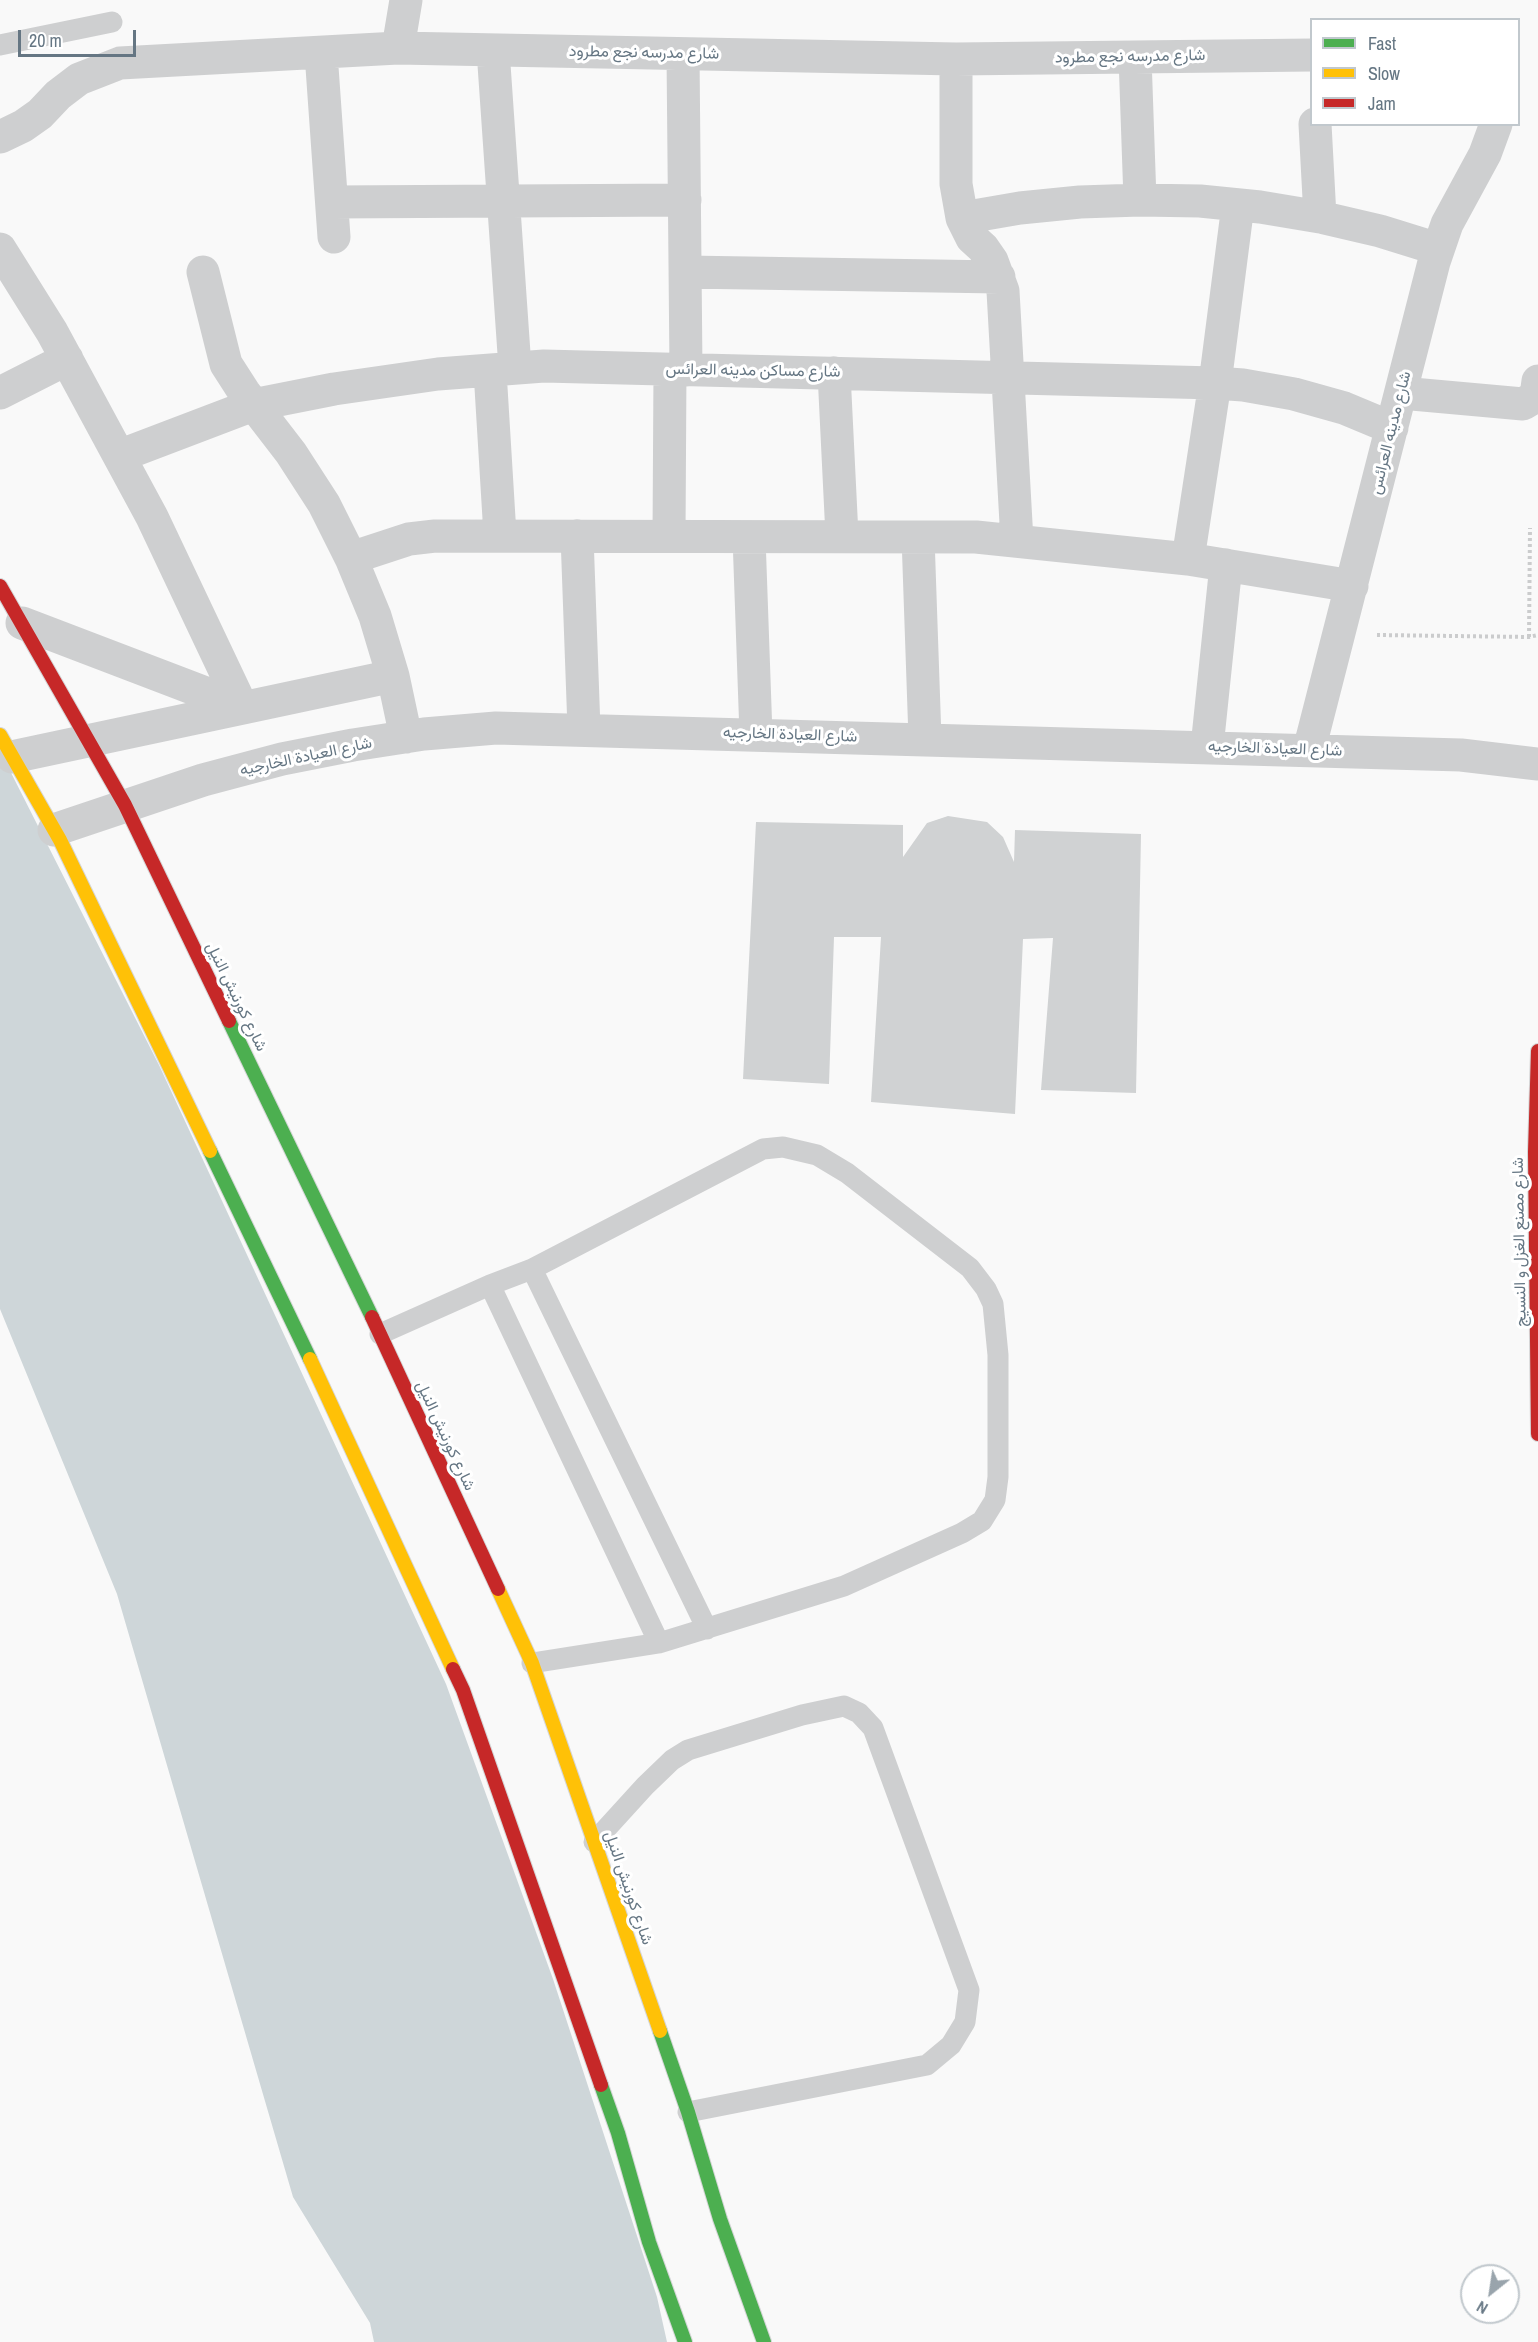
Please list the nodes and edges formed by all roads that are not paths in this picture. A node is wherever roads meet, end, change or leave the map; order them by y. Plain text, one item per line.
1 (406, 0) edge
2 (112, 22) dead end
3 (0, 45) edge
4 (398, 48) junction
5 (494, 50) junction
6 (321, 52) junction
7 (683, 54) junction
8 (1310, 55) edge
9 (1135, 57) junction
10 (956, 59) junction
11 (1315, 126) edge
12 (1495, 126) edge
13 (0, 137) edge
14 (685, 200) junction
15 (1140, 200) junction
16 (504, 201) junction
17 (332, 202) junction
18 (1238, 205) junction
19 (1320, 217) junction
20 (962, 218) junction
21 (334, 237) dead end
22 (0, 249) edge
23 (1438, 249) junction
24 (203, 272) dead end
25 (686, 272) junction
26 (999, 277) junction
27 (67, 359) junction
28 (503, 369) junction
29 (678, 369) junction
30 (834, 373) junction
31 (1008, 378) junction
32 (1538, 381) edge
33 (1215, 383) junction
34 (0, 393) edge
35 (1401, 393) junction
36 (253, 405) junction
37 (1392, 428) junction
38 (119, 456) junction
39 (500, 536) junction
40 (577, 536) junction
41 (669, 536) junction
42 (842, 536) junction
43 (749, 537) junction
44 (918, 537) junction
45 (1017, 541) junction
46 (351, 558) junction
47 (1188, 559) junction
48 (1226, 565) junction
49 (0, 586) edge
50 (1352, 586) junction
51 (22, 623) junction
52 (393, 676) junction
53 (242, 707) junction
54 (584, 729) junction
55 (756, 735) junction
56 (406, 737) junction
57 (925, 739) junction
58 (87, 740) junction
59 (6, 746) edge
60 (1207, 747) junction
61 (1310, 750) junction
62 (1538, 764) edge
63 (125, 805) junction
64 (54, 830) junction
65 (1538, 1051) edge
66 (532, 1269) junction
67 (490, 1285) junction
68 (380, 1334) junction
69 (1538, 1434) edge
70 (707, 1629) junction
71 (658, 1643) junction
72 (532, 1663) junction
73 (594, 1842) junction
74 (688, 2112) junction
75 (685, 2342) edge
76 (764, 2342) edge

1 - 4 street
2 - 3 lane
4 - 5 street, شارع مدرسه نجع مطرود
4 - 6 street, شارع مدرسه نجع مطرود
5 - 7 street, شارع مدرسه نجع مطرود
5 - 16 street
6 - 13 street, شارع مدرسه نجع مطرود
6 - 17 street
7 - 10 street, شارع مدرسه نجع مطرود
7 - 14 street
8 - 9 street, شارع مدرسه نجع مطرود
9 - 10 street, شارع مدرسه نجع مطرود
9 - 15 street
10 - 20 street
11 - 19 street
12 - 23 street, شارع مدينه العرائس
14 - 16 street
14 - 25 street
15 - 18 street
15 - 20 street
16 - 17 street
16 - 28 street
17 - 21 street
18 - 19 street
18 - 33 street
19 - 23 street
20 - 26 street
22 - 27 street
23 - 35 street, شارع مدينه العرائس
24 - 36 street
25 - 26 street
25 - 29 street
26 - 31 street
27 - 34 street
27 - 38 street
28 - 29 street, شارع مساكن مدينه العرائس
28 - 36 street, شارع مساكن مدينه العرائس
28 - 39 street
29 - 30 street, شارع مساكن مدينه العرائس
29 - 41 street
30 - 31 street, شارع مساكن مدينه العرائس
30 - 42 street
31 - 33 street, شارع مساكن مدينه العرائس
31 - 45 street
32 - 35 street
33 - 37 street, شارع مساكن مدينه العرائس
33 - 47 street
35 - 37 street, شارع مدينه العرائس
36 - 38 street, شارع مساكن مدينه العرائس
36 - 46 street
37 - 50 street, شارع مدينه العرائس
38 - 53 street
39 - 40 street
39 - 46 street
40 - 41 street
40 - 54 street
41 - 43 street
42 - 43 street
42 - 44 street
43 - 55 street
44 - 45 street
44 - 57 street
45 - 47 street
46 - 52 street
47 - 48 street
48 - 50 street
48 - 60 street
49 - 51 main road, شارع كورنيش النيل
50 - 61 street, شارع مدينه العرائس
51 - 53 street
51 - 58 main road, شارع كورنيش النيل
52 - 53 street
52 - 56 street
53 - 58 street
54 - 55 street, شارع العيادة الخارجيه
54 - 56 street, شارع العيادة الخارجيه
55 - 57 street, شارع العيادة الخارجيه
56 - 63 street, شارع العيادة الخارجيه
57 - 60 street, شارع العيادة الخارجيه
58 - 59 street
58 - 63 main road, شارع كورنيش النيل
59 - 64 main road
60 - 61 street, شارع العيادة الخارجيه
61 - 62 street, شارع العيادة الخارجيه
63 - 64 street, شارع العيادة الخارجيه
63 - 68 main road, شارع كورنيش النيل
64 - 75 main road
65 - 69 main road, شارع مصنع الغزل و النسيج
66 - 67 lane
66 - 70 lane
66 - 70 lane
67 - 68 lane
67 - 71 lane
68 - 72 main road, شارع كورنيش النيل
70 - 71 lane
71 - 72 lane
72 - 73 main road, شارع كورنيش النيل
73 - 74 main road, شارع كورنيش النيل
73 - 74 lane
74 - 76 main road, شارع كورنيش النيل

